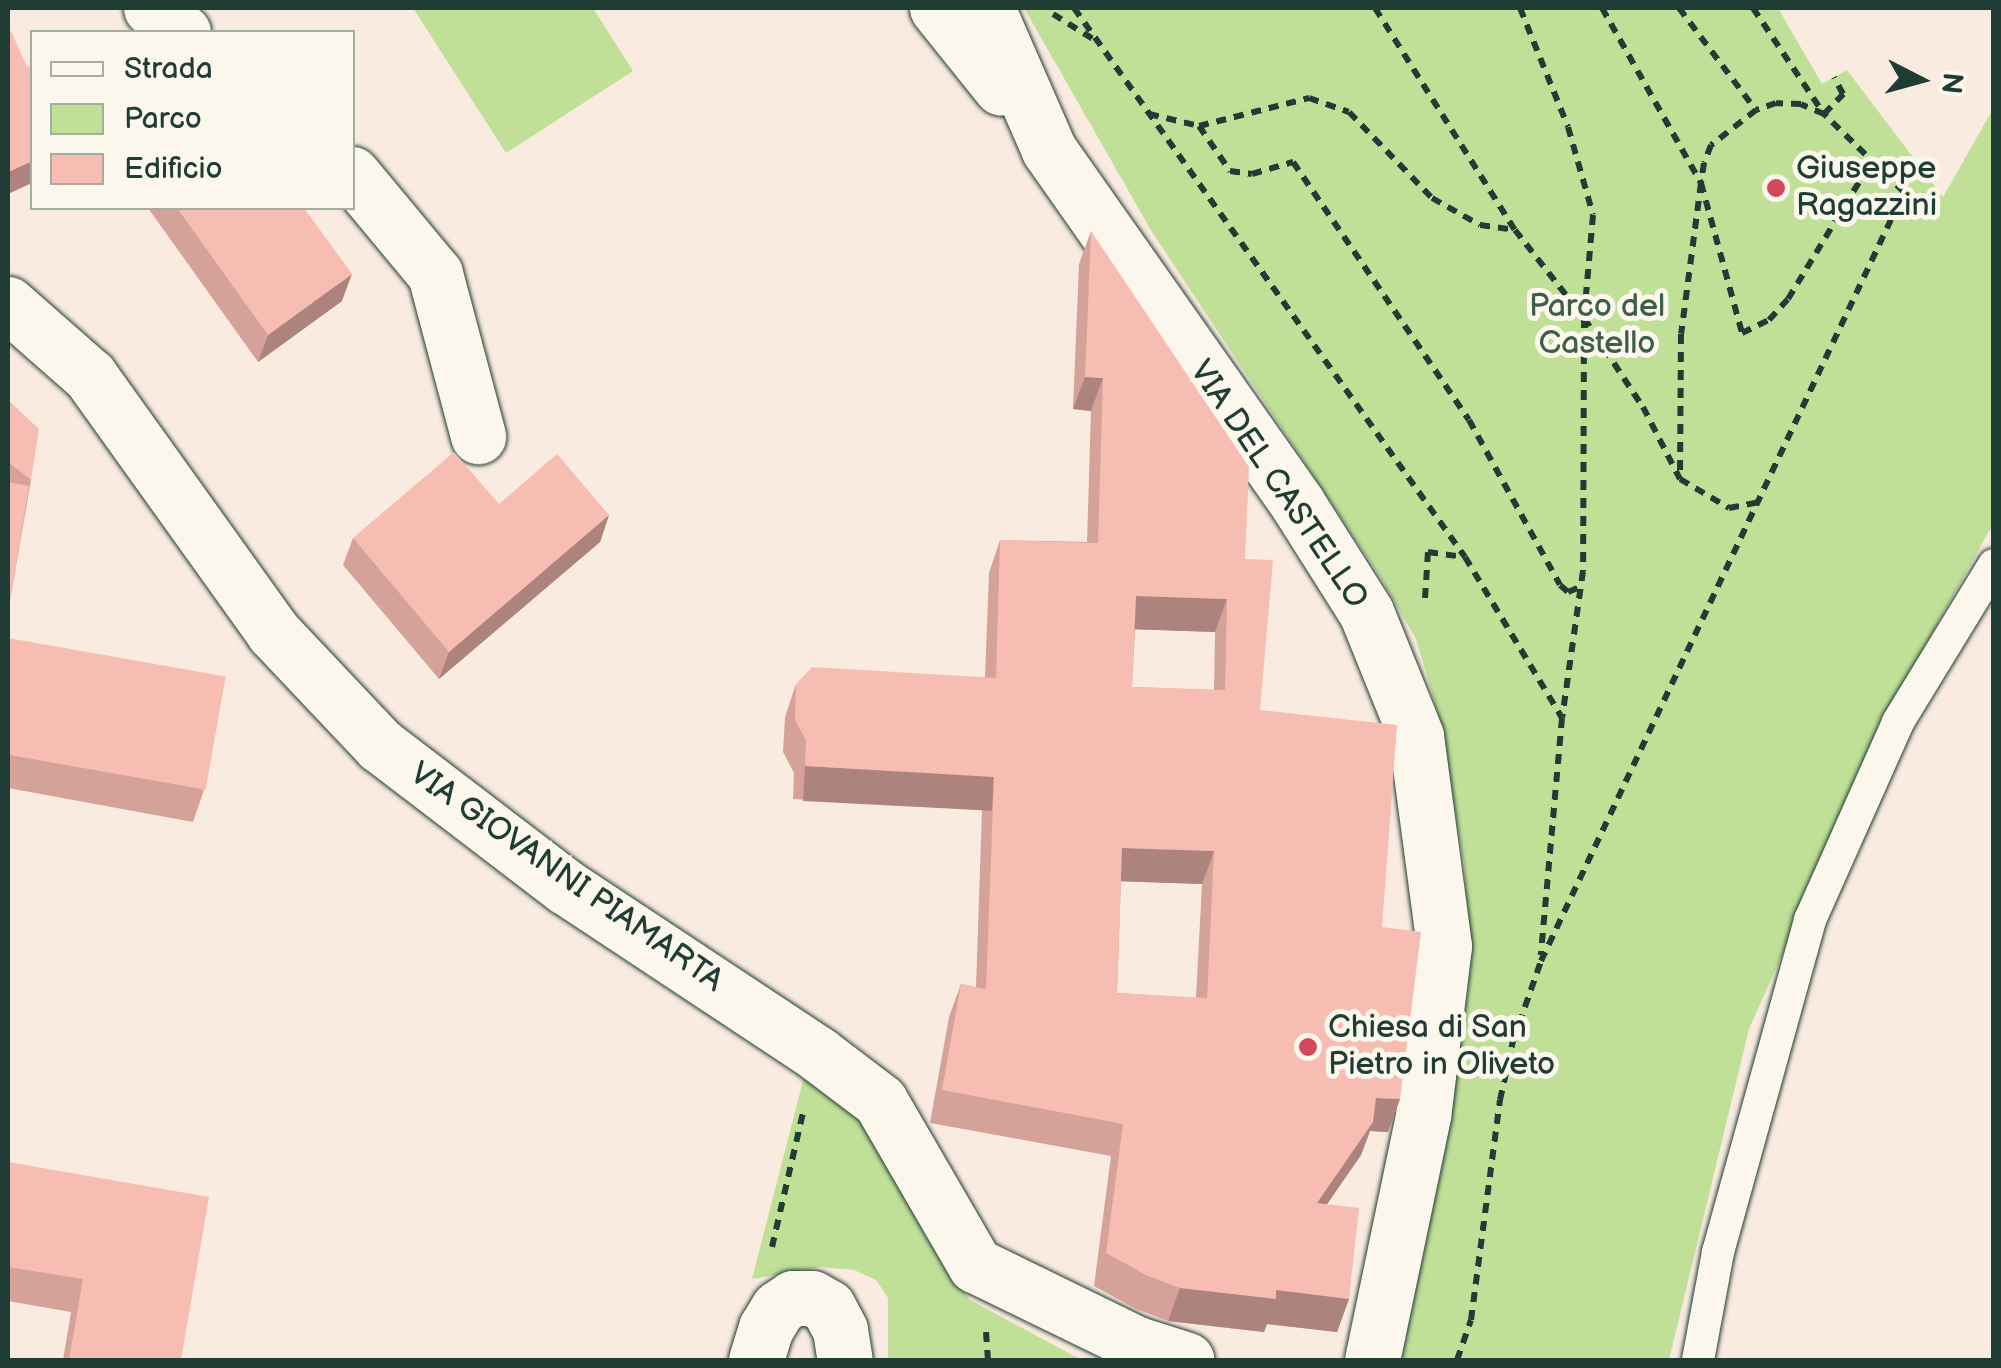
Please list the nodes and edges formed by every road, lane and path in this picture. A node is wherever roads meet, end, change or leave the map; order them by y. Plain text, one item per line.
1 (151, 8) edge
2 (938, 8) edge
3 (987, 8) edge
4 (1044, 8) edge
5 (1074, 8) edge
6 (1375, 8) edge
7 (1520, 8) edge
8 (1602, 8) edge
9 (1680, 8) edge
10 (1753, 8) edge
11 (180, 30) edge
12 (1096, 40) junction
13 (1834, 77) dead end
14 (1756, 110) junction
15 (1149, 114) junction
16 (1824, 114) junction
17 (1199, 126) junction
18 (1049, 150) junction
19 (1872, 161) junction
20 (355, 178) edge
21 (1702, 183) junction
22 (1515, 230) junction
23 (8, 304) edge
24 (1584, 318) junction
25 (478, 436) dead end
26 (1680, 479) junction
27 (1760, 502) junction
28 (1994, 565) edge
29 (1581, 586) junction
30 (1562, 718) junction
31 (1541, 962) junction
32 (818, 1054) junction
33 (761, 1344) edge
34 (845, 1360) edge
35 (1188, 1360) edge
36 (1372, 1360) edge
37 (1455, 1360) edge
38 (1698, 1360) edge

1 - 11 street
2 - 18 street
3 - 18 street, VIA DEL CASTELLO
4 - 12 path
5 - 12 path
6 - 22 path
7 - 24 path
8 - 21 path
9 - 14 path
10 - 16 path
12 - 15 path
13 - 16 path
14 - 16 path
14 - 21 path
15 - 17 path
15 - 30 path
16 - 19 path
17 - 22 path
17 - 29 path
18 - 36 street, VIA DEL CASTELLO
19 - 21 path
19 - 27 path
20 - 25 street
21 - 26 path
22 - 24 path
23 - 32 street, VIA GIOVANNI PIAMARTA
24 - 26 path
24 - 29 path
26 - 27 path
27 - 31 path
28 - 38 lane
29 - 30 path
30 - 31 path
31 - 37 path
32 - 33 path
32 - 35 street, VIA GIOVANNI PIAMARTA
33 - 34 street

